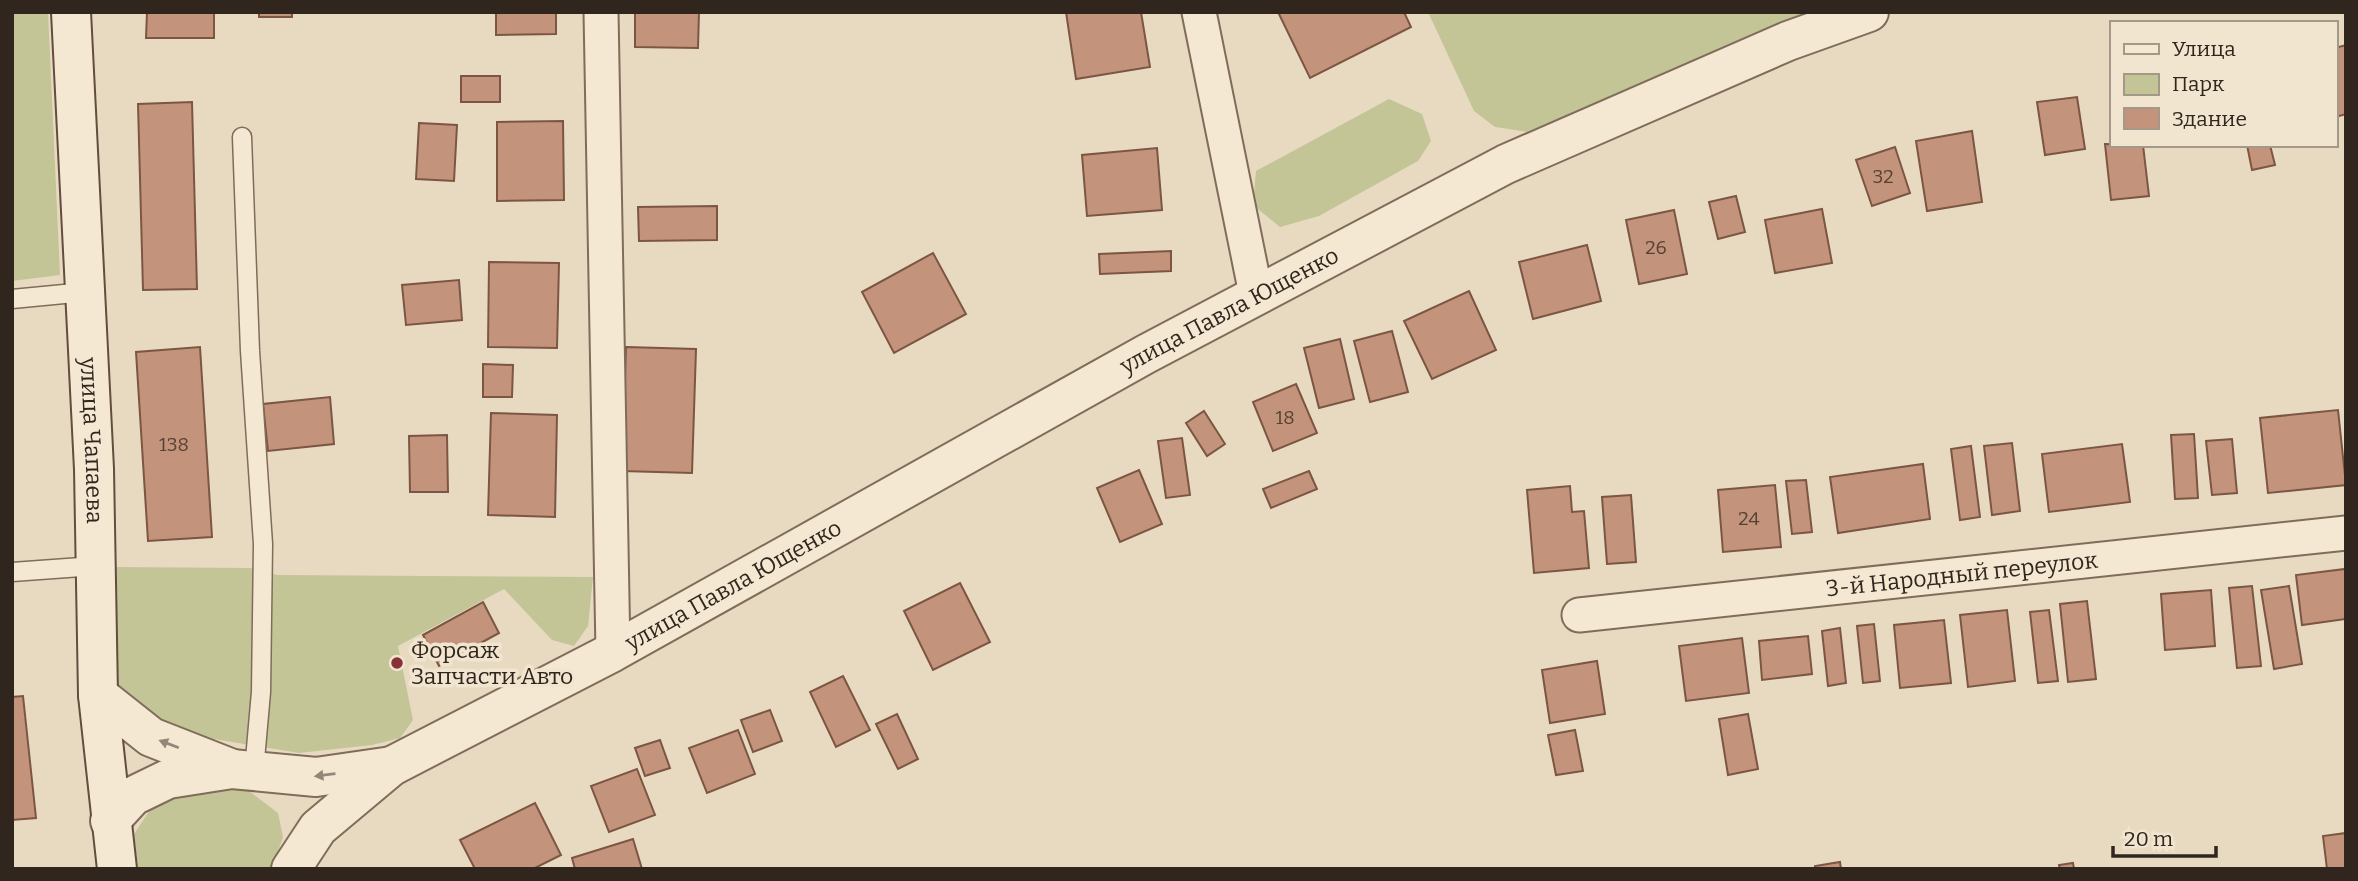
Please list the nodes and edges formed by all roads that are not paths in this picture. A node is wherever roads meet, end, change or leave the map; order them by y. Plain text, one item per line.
1 (71, 12) edge
2 (601, 12) edge
3 (1199, 12) edge
4 (1869, 12) edge
5 (242, 136) dead end
6 (85, 292) junction
7 (1256, 294) junction
8 (12, 299) edge
9 (2346, 533) edge
10 (96, 566) junction
11 (12, 572) edge
12 (1579, 615) dead end
13 (613, 652) junction
14 (98, 695) junction
15 (392, 766) junction
16 (243, 770) junction
17 (110, 821) junction
18 (117, 869) edge
19 (291, 869) edge

1 - 6 street, улица Чапаева
2 - 13 street, улица Павла Ющенко
3 - 7 street
4 - 7 street, улица Павла Ющенко
5 - 16 lane
6 - 8 lane
6 - 10 street, улица Чапаева
7 - 13 street, улица Павла Ющенко
9 - 12 street, 3-й Народный переулок
10 - 11 lane
10 - 14 street, улица Чапаева
13 - 15 street, улица Павла Ющенко
16 -> 14 street
14 - 17 street, улица Чапаева
15 -> 16 street
15 - 19 street
16 - 17 street
17 - 18 street, улица Чапаева

